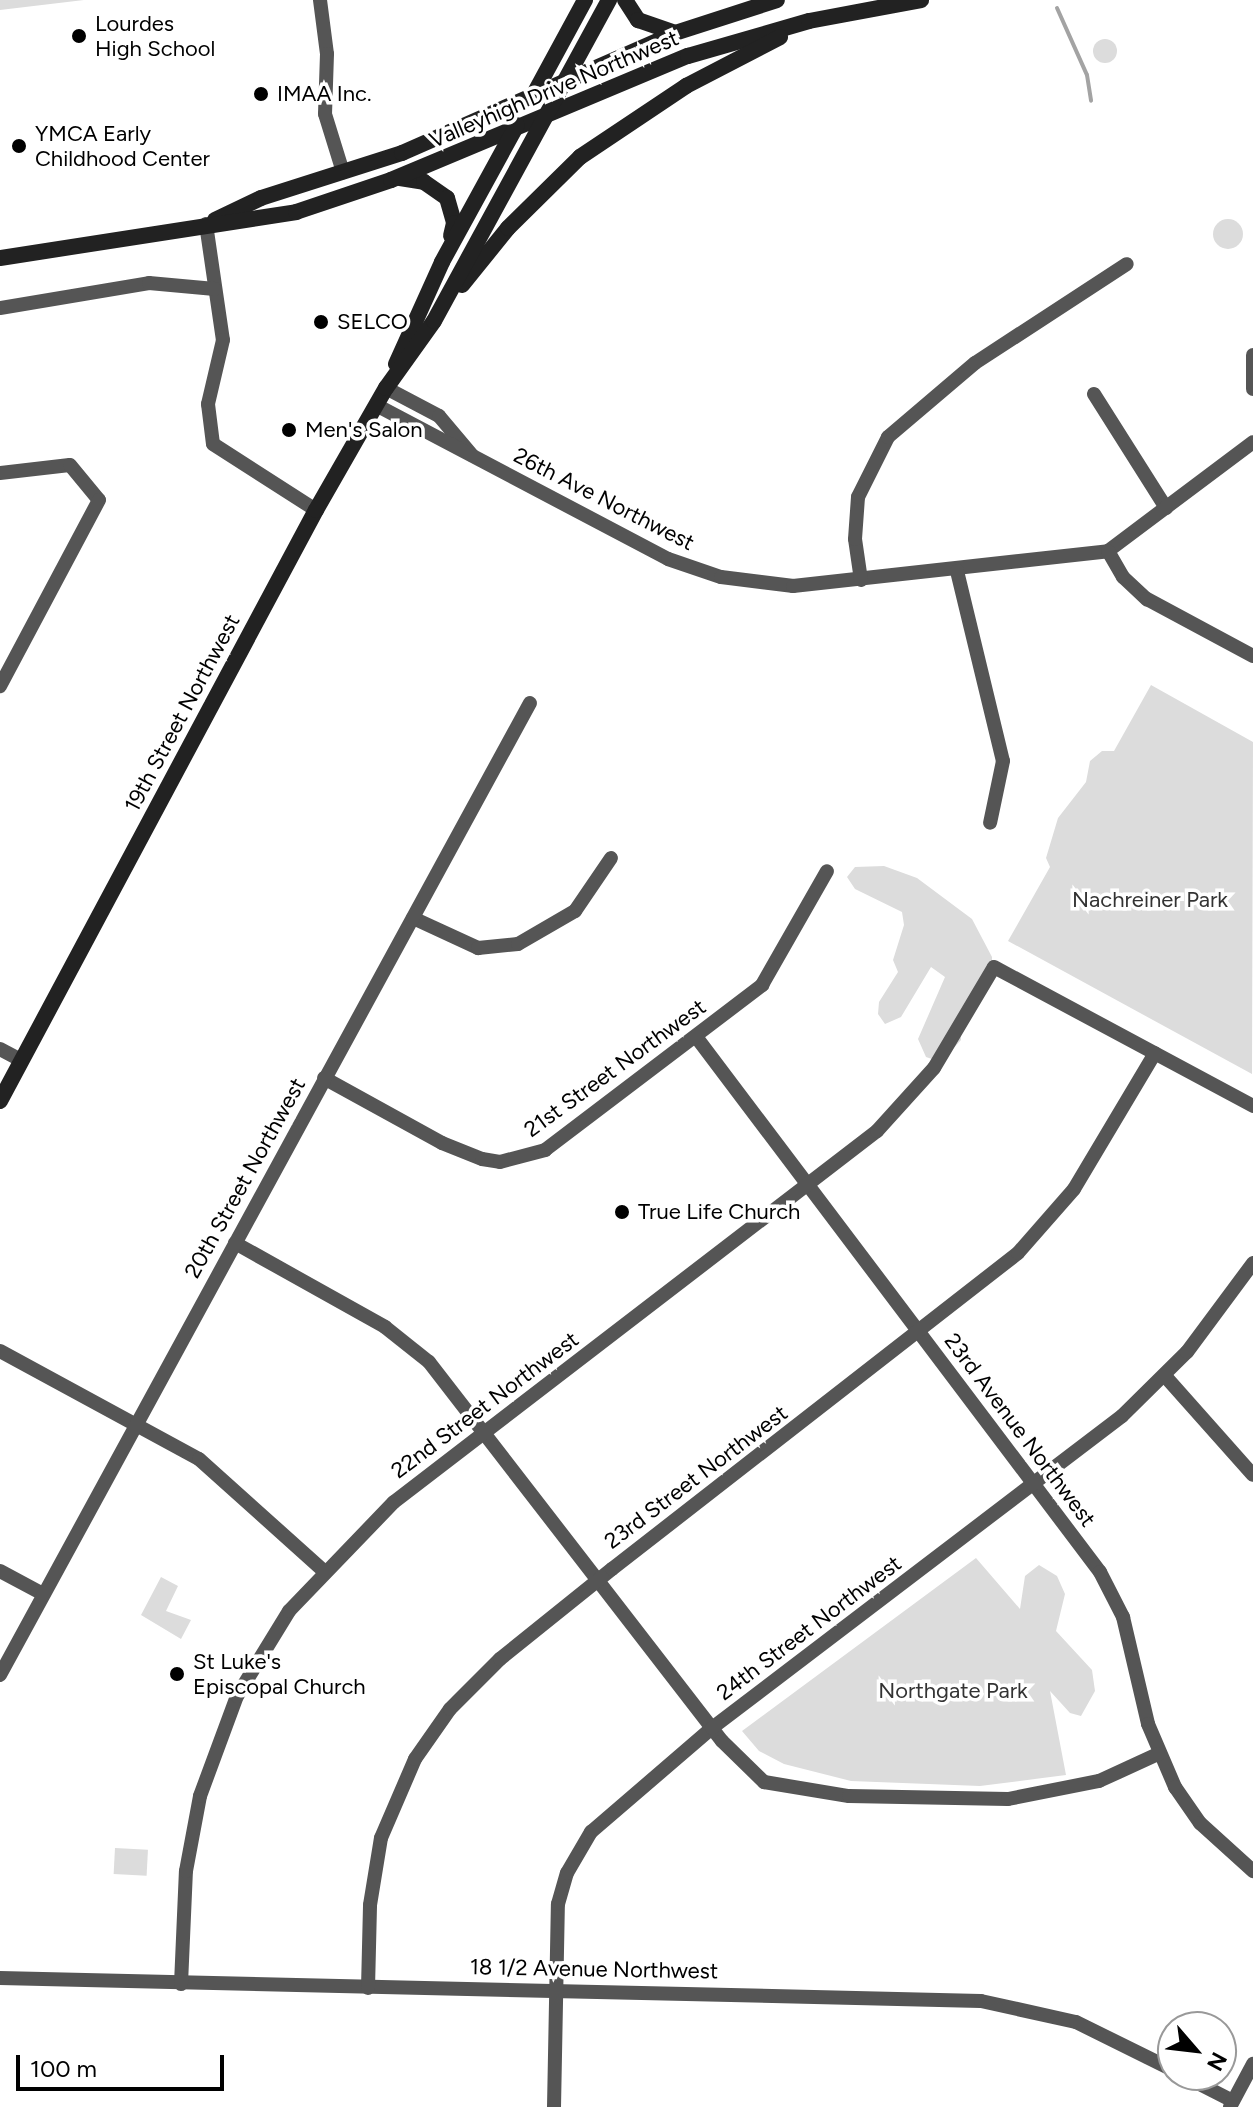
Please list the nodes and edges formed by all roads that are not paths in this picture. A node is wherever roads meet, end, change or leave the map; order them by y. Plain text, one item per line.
1 (320, 0) edge
2 (585, 0) edge
3 (609, 0) edge
4 (625, 0) edge
5 (777, 0) edge
6 (921, 0) edge
7 (809, 21) junction
8 (675, 33) junction
9 (568, 77) junction
10 (534, 94) junction
11 (547, 111) junction
12 (515, 128) junction
13 (343, 172) junction
14 (391, 180) junction
15 (206, 224) junction
16 (0, 258) edge
17 (442, 262) junction
18 (1127, 264) dead end
19 (215, 289) junction
20 (0, 308) edge
21 (434, 321) junction
22 (1253, 355) edge
23 (386, 388) junction
24 (1253, 389) edge
25 (1094, 394) dead end
26 (376, 405) junction
27 (1253, 442) edge
28 (472, 455) junction
29 (0, 473) edge
30 (1166, 508) junction
31 (316, 510) junction
32 (1108, 551) junction
33 (957, 571) junction
34 (861, 580) junction
35 (1253, 656) edge
36 (0, 686) edge
37 (530, 703) dead end
38 (990, 823) dead end
39 (611, 858) dead end
40 (827, 871) dead end
41 (413, 918) junction
42 (697, 1038) junction
43 (0, 1049) edge
44 (1155, 1053) junction
45 (21, 1060) junction
46 (324, 1078) junction
47 (0, 1093) edge
48 (0, 1101) edge
49 (1253, 1106) edge
50 (809, 1185) junction
51 (235, 1243) junction
52 (1253, 1263) edge
53 (920, 1334) junction
54 (0, 1351) edge
55 (1165, 1376) junction
56 (135, 1423) junction
57 (487, 1431) junction
58 (1253, 1475) edge
59 (1036, 1486) junction
60 (0, 1571) edge
61 (324, 1571) junction
62 (599, 1580) junction
63 (43, 1594) junction
64 (0, 1675) edge
65 (712, 1728) junction
66 (1158, 1754) junction
67 (1253, 1871) edge
68 (0, 1978) edge
69 (181, 1984) junction
70 (368, 1988) junction
71 (555, 1989) junction
72 (1157, 2062) edge
73 (1253, 2064) edge
74 (1210, 2091) edge
75 (1232, 2104) edge
76 (554, 2107) edge

1 - 13 street
2 - 10 main road, 19th Street Northwest
3 - 9 main road, 19th Street Northwest
4 - 8 main road
5 - 8 main road, Valleyhigh Drive Northwest
6 - 7 main road, Valleyhigh Drive Northwest
7 - 11 main road, Valleyhigh Drive Northwest
7 - 21 main road
8 - 9 main road, Valleyhigh Drive Northwest
9 - 10 main road, Valleyhigh Drive Northwest
9 - 11 main road, 19th Street Northwest
10 - 12 main road, 19th Street Northwest
10 - 13 main road, Valleyhigh Drive Northwest
11 - 12 main road, Valleyhigh Drive Northwest
11 - 21 main road, 19th Street Northwest
12 - 14 main road, Valleyhigh Drive Northwest
12 - 17 main road, 19th Street Northwest
13 - 15 main road, Valleyhigh Drive Northwest
14 - 15 main road, Valleyhigh Drive Northwest
14 - 17 main road
15 - 16 main road, Valleyhigh Drive Northwest
15 - 19 street
17 - 23 main road, 19th Street Northwest
18 - 34 street
19 - 20 street
19 - 31 street
21 - 23 main road, 19th Street Northwest
22 - 24 street
23 - 26 main road, 19th Street Northwest
23 - 28 street, 26th Ave Northwest
25 - 30 street
26 - 28 street, 26th Ave Northwest
26 - 31 main road, 19th Street Northwest
27 - 30 street
28 - 34 street, 26th Ave Northwest
29 - 36 street
30 - 32 street
31 - 45 main road, 19th Street Northwest
32 - 33 street, 26th Ave Northwest
32 - 35 street
33 - 34 street, 26th Ave Northwest
33 - 38 street
37 - 41 street, 20th Street Northwest
39 - 41 street
40 - 42 street, 21st Street Northwest
41 - 46 street, 20th Street Northwest
42 - 46 street, 21st Street Northwest
42 - 50 street, 23rd Avenue Northwest
43 - 45 street
44 - 49 street
44 - 50 street, 22nd Street Northwest
44 - 53 street, 23rd Street Northwest
45 - 47 main road, 19th Street Northwest
45 - 48 main road, 19th Street Northwest
46 - 51 street, 20th Street Northwest
50 - 53 street, 23rd Avenue Northwest
50 - 57 street, 22nd Street Northwest
51 - 56 street, 20th Street Northwest
51 - 57 street
52 - 55 street, 24th Street Northwest
53 - 59 street, 23rd Avenue Northwest
53 - 62 street, 23rd Street Northwest
54 - 56 street
55 - 58 street
55 - 59 street, 24th Street Northwest
56 - 61 street
56 - 63 street, 20th Street Northwest
57 - 61 street, 22nd Street Northwest
57 - 62 street
59 - 65 street, 24th Street Northwest
59 - 66 street, 23rd Avenue Northwest
60 - 63 street
61 - 69 street, 22nd Street Northwest
62 - 65 street
62 - 70 street, 23rd Street Northwest
63 - 64 street, 20th Street Northwest
65 - 66 street
65 - 71 street, 24th Street Northwest
66 - 67 street, 23rd Avenue Northwest
68 - 69 street, 18 1/2 Avenue Northwest
69 - 70 street, 18 1/2 Avenue Northwest
70 - 71 street, 18 1/2 Avenue Northwest
71 - 72 street, 18 1/2 Avenue Northwest
71 - 76 street, 24th Street Northwest
73 - 75 street
74 - 75 street

